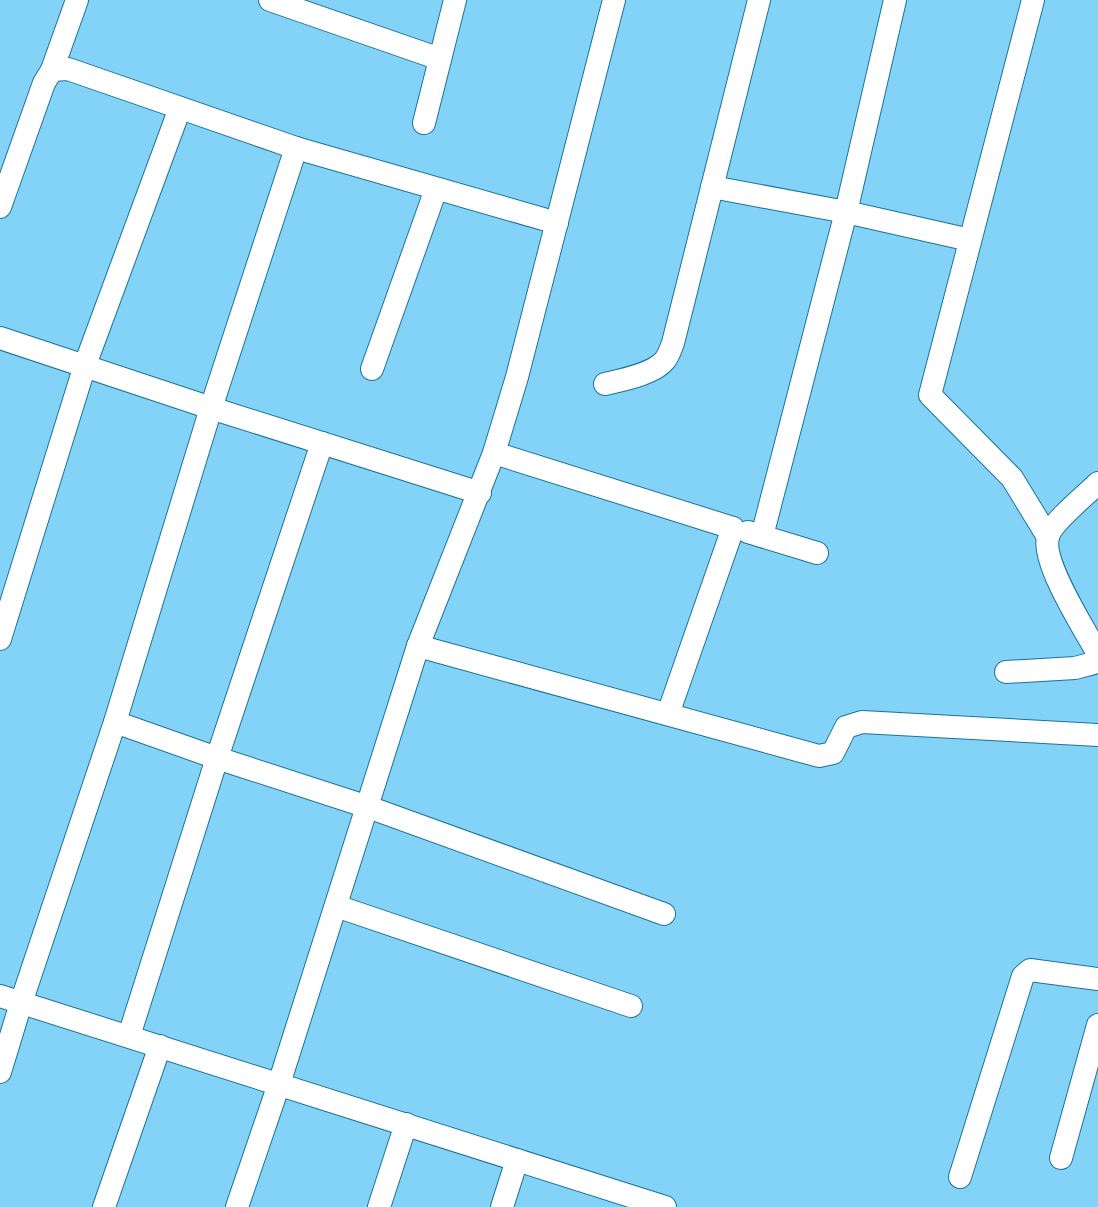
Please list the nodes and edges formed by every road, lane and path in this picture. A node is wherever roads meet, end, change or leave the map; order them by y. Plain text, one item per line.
1 (77, 0) edge
2 (270, 0) edge
3 (455, 0) edge
4 (614, 0) edge
5 (759, 0) edge
6 (895, 0) edge
7 (1033, 0) edge
8 (440, 59) junction
9 (52, 70) junction
10 (180, 108) junction
11 (424, 124) dead end
12 (296, 148) junction
13 (712, 187) junction
14 (436, 189) junction
15 (0, 207) edge
16 (846, 212) junction
17 (557, 223) junction
18 (970, 240) junction
19 (0, 338) edge
20 (85, 365) junction
21 (372, 369) dead end
22 (605, 384) dead end
23 (211, 408) junction
24 (322, 443) junction
25 (494, 453) junction
26 (1098, 483) edge
27 (480, 493) junction
28 (733, 528) junction
29 (762, 536) junction
30 (1048, 536) junction
31 (818, 553) dead end
32 (0, 639) edge
33 (418, 646) junction
34 (1098, 654) edge
35 (1098, 662) edge
36 (1006, 672) dead end
37 (668, 714) junction
38 (115, 722) junction
39 (1098, 735) edge
40 (217, 758) junction
41 (368, 807) junction
42 (336, 906) junction
43 (664, 914) dead end
44 (1098, 979) edge
45 (0, 996) edge
46 (21, 1003) junction
47 (631, 1006) dead end
48 (1098, 1025) edge
49 (129, 1036) junction
50 (160, 1046) junction
51 (0, 1072) edge
52 (279, 1084) junction
53 (406, 1124) junction
54 (1060, 1158) dead end
55 (517, 1160) junction
56 (960, 1177) dead end
57 (627, 1201) edge
58 (104, 1207) edge
59 (237, 1207) edge
60 (379, 1207) edge
61 (502, 1207) edge
62 (666, 1207) edge

1 - 9 street
2 - 8 street
3 - 8 street
4 - 17 street
5 - 13 street
6 - 16 street
7 - 18 street
8 - 11 street
9 - 10 street
9 - 15 street
10 - 12 street
10 - 20 street
12 - 14 street
12 - 23 street
13 - 16 street
13 - 22 street
14 - 17 street
14 - 21 street
16 - 18 street
16 - 29 street
17 - 25 street
18 - 30 street
19 - 20 street
20 - 23 street
20 - 32 street
23 - 24 street
23 - 38 street
24 - 27 street
24 - 40 street
25 - 27 street
25 - 28 street
26 - 30 street
27 - 33 street
28 - 29 street
28 - 37 street
29 - 31 street
30 - 34 street
33 - 37 street
33 - 41 street
35 - 36 street
37 - 39 street
38 - 40 street
38 - 46 street
40 - 41 street
40 - 49 street
41 - 42 street
41 - 43 street
42 - 47 street
42 - 52 street
44 - 56 street
45 - 46 street
46 - 49 street
46 - 51 street
48 - 54 street
49 - 50 street
50 - 52 street
50 - 58 street
52 - 53 street
52 - 59 street
53 - 55 street
53 - 60 street
55 - 57 street
55 - 61 street
57 - 62 street

